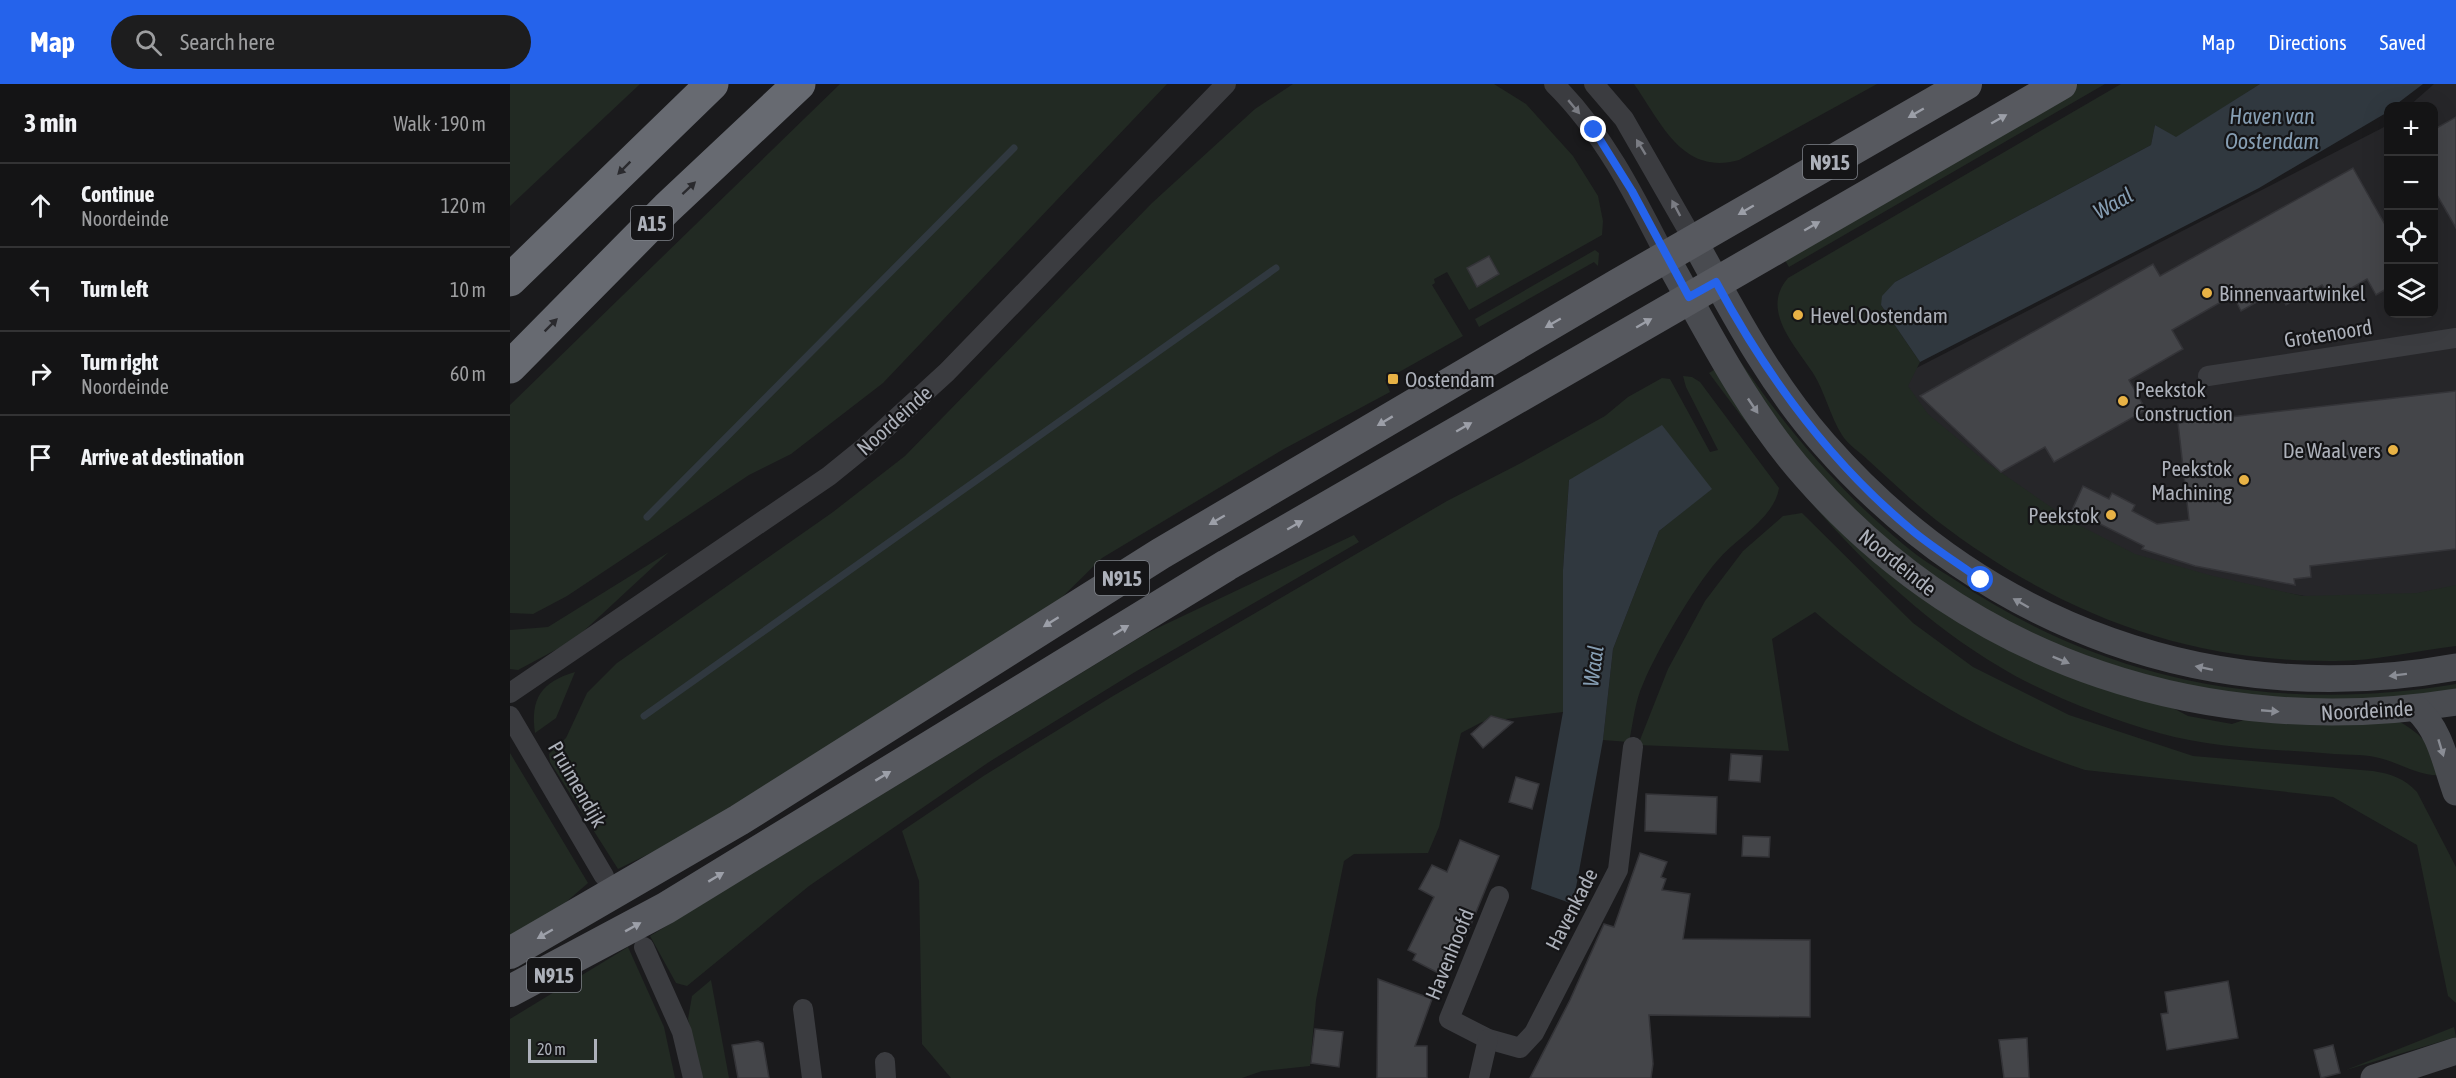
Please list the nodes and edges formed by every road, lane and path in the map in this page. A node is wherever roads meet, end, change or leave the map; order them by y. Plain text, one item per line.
1 (712, 84) edge
2 (799, 84) edge
3 (1226, 84) edge
4 (1554, 84) edge
5 (1594, 84) edge
6 (1966, 84) edge
7 (2061, 84) edge
8 (1694, 241) junction
9 (1666, 257) junction
10 (510, 280) edge
11 (1716, 282) junction
12 (1689, 297) junction
13 (2456, 338) edge
14 (510, 367) edge
15 (2208, 376) dead end
16 (2456, 667) edge
17 (510, 693) edge
18 (2456, 702) edge
19 (2417, 709) junction
20 (510, 716) edge
21 (1633, 747) dead end
22 (2456, 792) edge
23 (603, 876) dead end
24 (1499, 896) dead end
25 (599, 946) junction
26 (644, 947) dead end
27 (510, 953) edge
28 (510, 991) edge
29 (510, 1005) edge
30 (803, 1009) dead end
31 (1488, 1039) junction
32 (2456, 1051) edge
33 (692, 1078) edge
34 (812, 1078) edge
35 (1479, 1078) edge
36 (2374, 1078) edge

1 -> 10 highway
14 -> 2 highway, A15
3 - 17 street, Noordeinde
4 -> 9 street, Noordeinde
8 -> 5 street, Noordeinde
6 -> 8 main road, N915
11 -> 7 main road, N915
8 - 9 main road, N915
8 - 11 main road, Noordeinde
9 - 12 main road, Noordeinde
9 -> 27 main road, N915
11 - 12 main road, N915
16 -> 11 main road, Noordeinde
12 -> 19 main road, Noordeinde
25 -> 12 main road, N915
13 - 15 street, Grotenoord
18 - 19 main road, Noordeinde
19 -> 22 main road
20 - 23 street, Pruimendijk
21 - 31 street, Havenkade
24 - 31 street, Havenhoofd
25 - 28 main road, N915
25 - 29 main road, N915
26 - 33 street
30 - 34 street
31 - 35 street
32 - 36 main road

